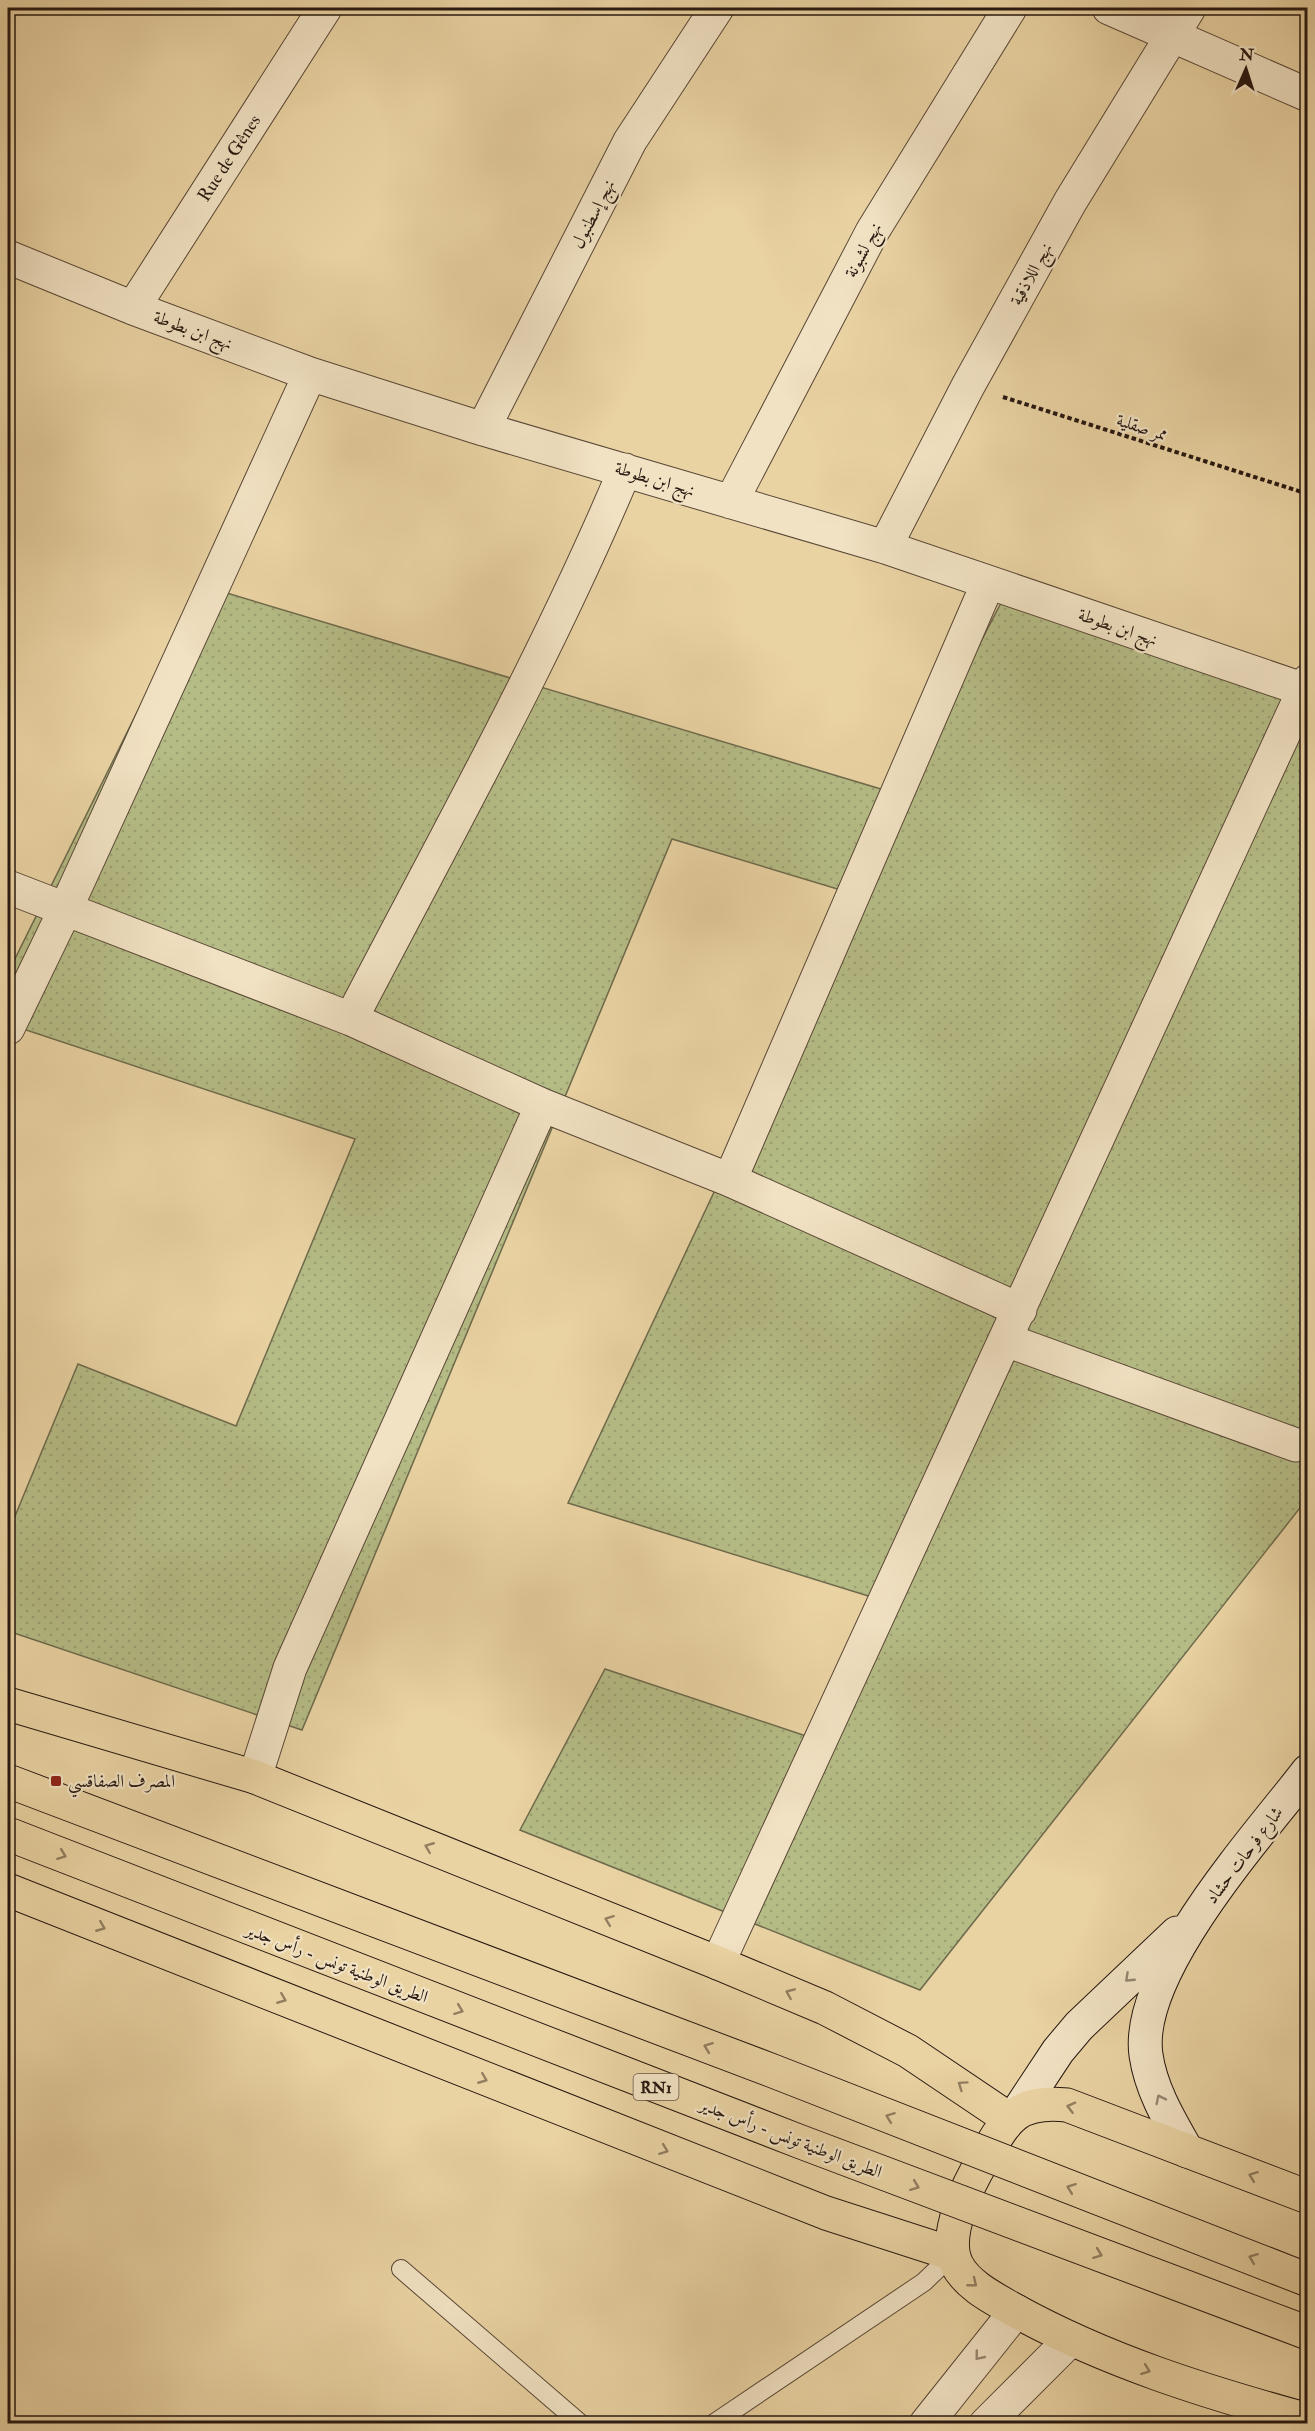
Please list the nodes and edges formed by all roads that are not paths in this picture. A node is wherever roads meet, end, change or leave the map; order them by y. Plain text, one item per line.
1 (325, 8) edge
2 (717, 8) edge
3 (1010, 8) edge
4 (1109, 8) edge
5 (1180, 20) edge
6 (1308, 95) edge
7 (8, 257) edge
8 (133, 308) junction
9 (310, 374) junction
10 (483, 429) junction
11 (625, 470) junction
12 (731, 502) junction
13 (885, 547) junction
14 (988, 583) junction
15 (1307, 687) edge
16 (8, 887) edge
17 (66, 908) junction
18 (351, 1018) junction
19 (8, 1028) edge
20 (542, 1105) junction
21 (730, 1180) junction
22 (1020, 1310) junction
23 (1006, 1340) junction
24 (1296, 1445) dead end
25 (8, 1704) edge
26 (1308, 1771) edge
27 (255, 1777) junction
28 (8, 1781) edge
29 (8, 1834) edge
30 (8, 1890) edge
31 (1202, 1910) junction
32 (718, 1963) junction
33 (1014, 2115) junction
34 (1187, 2151) junction
35 (1308, 2198) edge
36 (953, 2254) junction
37 (401, 2269) dead end
38 (1308, 2280) edge
39 (1016, 2311) junction
40 (1308, 2333) edge
41 (1071, 2339) junction
42 (1308, 2420) edge
43 (581, 2424) edge
44 (713, 2424) edge
45 (926, 2424) edge
46 (986, 2424) edge

1 - 8 street, Rue de Gênes
2 - 10 street, نهج إسطنبول
3 - 12 street, نهج لشبونة
4 - 5 street
5 - 6 street
5 - 13 street, نهج اللاذقية
7 - 8 street, نهج ابن بطوطة
8 - 9 street, نهج ابن بطوطة
9 - 10 street, نهج ابن بطوطة
9 - 17 street
10 - 11 street, نهج ابن بطوطة
11 - 12 street, نهج ابن بطوطة
11 - 18 street
12 - 13 street, نهج ابن بطوطة
13 - 14 street, نهج ابن بطوطة
14 - 15 street, نهج ابن بطوطة
14 - 21 street
15 - 22 street
16 - 17 street
17 - 18 street
17 - 19 street
18 - 20 street
20 - 21 street
20 - 27 street
21 - 22 street
22 - 23 street
23 - 24 street
23 - 32 street
25 - 27 main road
26 - 31 street, شارع فرحات حشاد
32 -> 27 main road
38 -> 28 main road, bridge
29 -> 40 main road, الطريق الوطنية تونس - رأس جدير / RN1, bridge
30 -> 36 main road
31 -> 33 street
34 -> 31 street
33 -> 32 main road
34 -> 33 main road
33 - 36 main road
35 -> 34 main road
36 -> 39 main road
36 - 44 lane
37 - 43 lane
39 - 41 main road
39 -> 45 street
41 -> 42 main road
41 - 46 street

